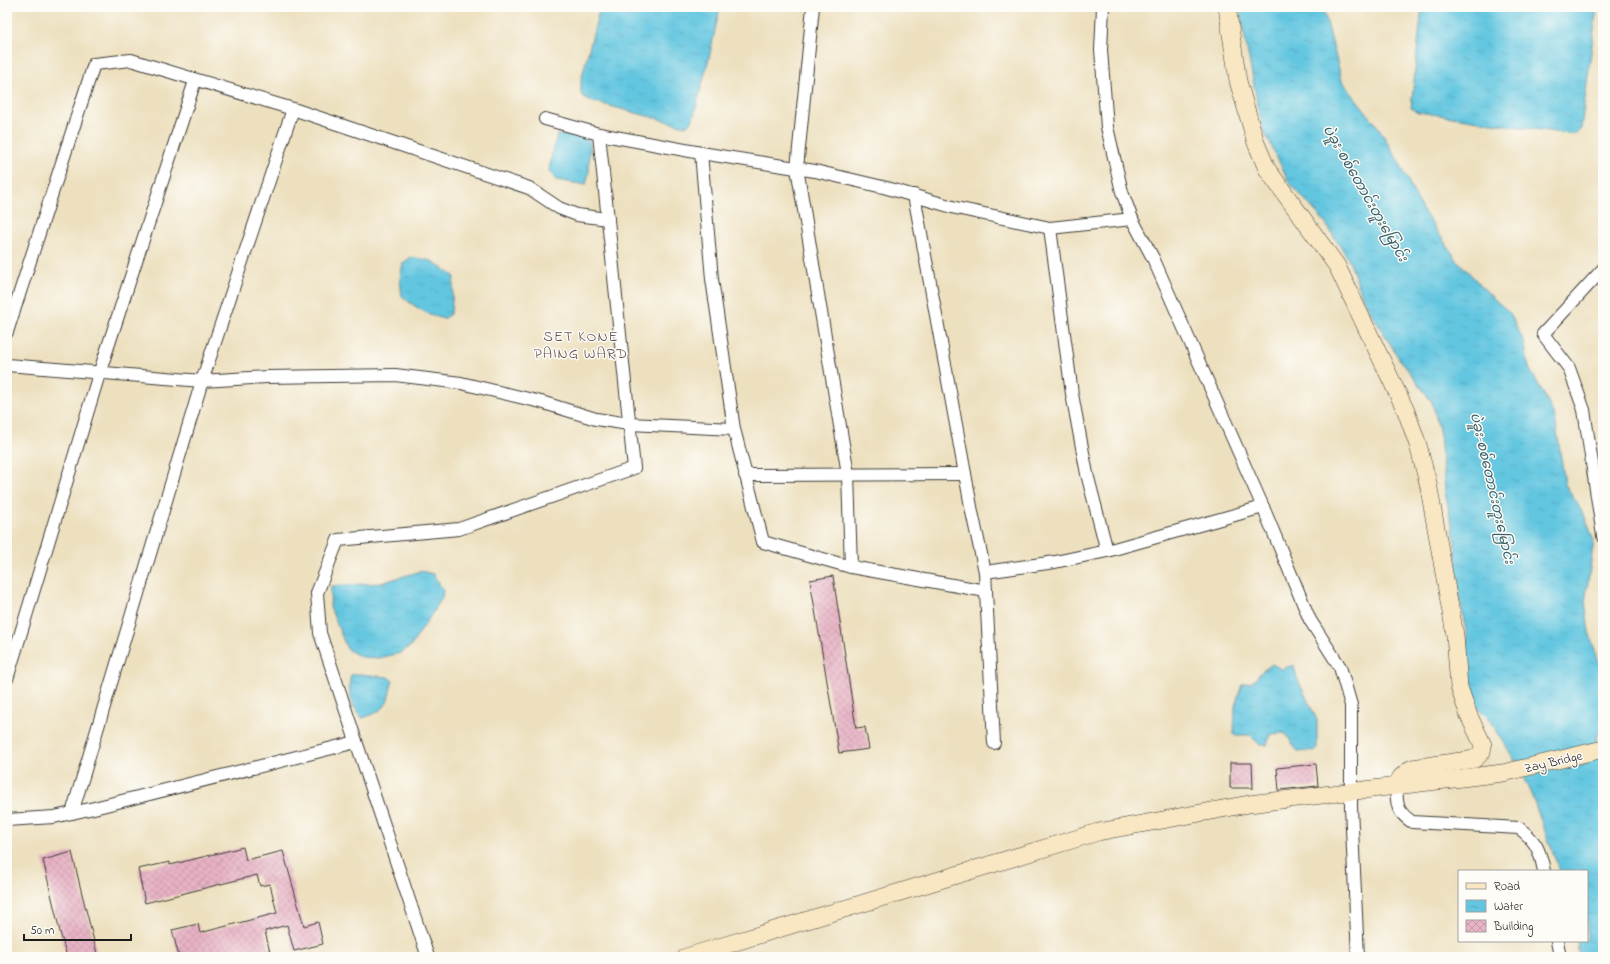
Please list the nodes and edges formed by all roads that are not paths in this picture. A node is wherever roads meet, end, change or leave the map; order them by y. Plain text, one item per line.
1 (813, 7) edge
2 (1103, 7) edge
3 (1227, 7) edge
4 (195, 81) junction
5 (293, 109) junction
6 (545, 119) dead end
7 (599, 134) junction
8 (701, 153) junction
9 (797, 168) junction
10 (914, 196) junction
11 (608, 219) junction
12 (1132, 219) junction
13 (1050, 228) junction
14 (1603, 269) edge
15 (7, 332) edge
16 (7, 365) edge
17 (100, 374) junction
18 (202, 381) junction
19 (629, 424) junction
20 (734, 429) junction
21 (848, 474) junction
22 (965, 474) junction
23 (745, 475) junction
24 (1263, 507) junction
25 (1603, 536) edge
26 (1107, 551) junction
27 (851, 567) junction
28 (985, 572) junction
29 (986, 591) junction
30 (7, 679) edge
31 (356, 742) junction
32 (994, 743) dead end
33 (1603, 750) edge
34 (1396, 786) junction
35 (1352, 792) junction
36 (72, 813) junction
37 (7, 820) edge
38 (1544, 870) edge
39 (1557, 942) edge
40 (428, 957) edge
41 (686, 957) edge
42 (1358, 957) edge
43 (1560, 957) edge

1 - 9 street
2 - 12 street
3 - 34 street
4 - 5 street
4 - 15 street
4 - 17 street
5 - 11 street
5 - 18 street
6 - 7 street
7 - 8 street
7 - 11 street
8 - 9 street
8 - 20 street
9 - 10 street
9 - 21 street
10 - 13 street
10 - 22 street
11 - 19 street
12 - 13 street
12 - 24 street
13 - 26 street
14 - 25 street
16 - 17 street
17 - 18 street
17 - 30 street
18 - 19 street
18 - 36 street
19 - 20 street
19 - 31 street
20 - 23 street
21 - 22 street
21 - 23 street
21 - 27 street
22 - 28 street
23 - 27 street
24 - 26 street
24 - 35 street
26 - 28 street
27 - 29 street
28 - 29 street
29 - 32 street
31 - 36 street
31 - 40 street
33 - 34 street, Zay Bridge
34 - 35 street, Zay Bridge
34 - 38 street
35 - 41 street, Zay Bridge
35 - 42 street
36 - 37 street
39 - 43 street

